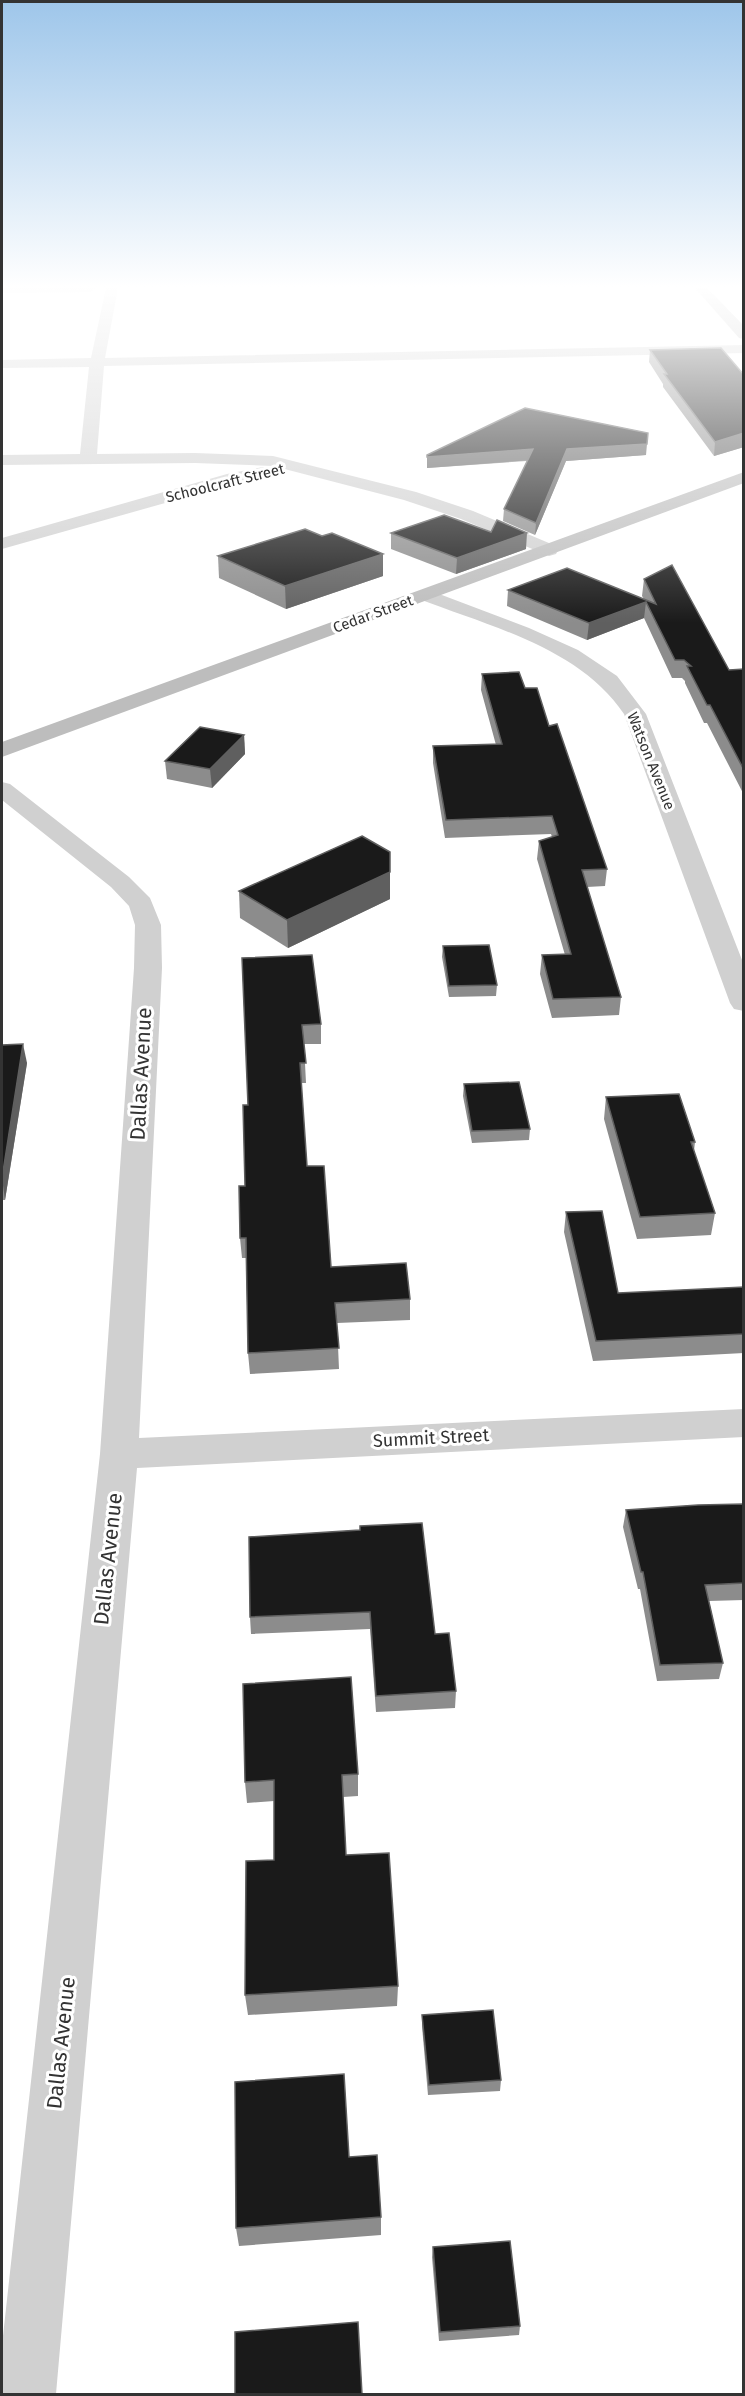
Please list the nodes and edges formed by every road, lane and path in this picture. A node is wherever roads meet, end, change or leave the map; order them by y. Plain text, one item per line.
1 (93, 400) edge
2 (88, 458) junction
3 (2, 460) edge
4 (297, 465) junction
5 (744, 477) edge
6 (2, 544) edge
7 (549, 550) junction
8 (426, 595) junction
9 (2, 750) edge
10 (2, 789) edge
11 (744, 1003) edge
12 (744, 1423) edge
13 (119, 1454) junction
14 (26, 2394) edge

1 - 2 street
2 - 3 street
2 - 4 street
4 - 6 street, Schoolcraft Street
4 - 7 street, Schoolcraft Street
5 - 7 main road, Cedar Street
7 - 8 main road, Cedar Street
8 - 9 main road, Cedar Street
8 - 11 street, Watson Avenue
10 - 13 street, Dallas Avenue
12 - 13 street, Summit Street
13 - 14 street, Dallas Avenue

